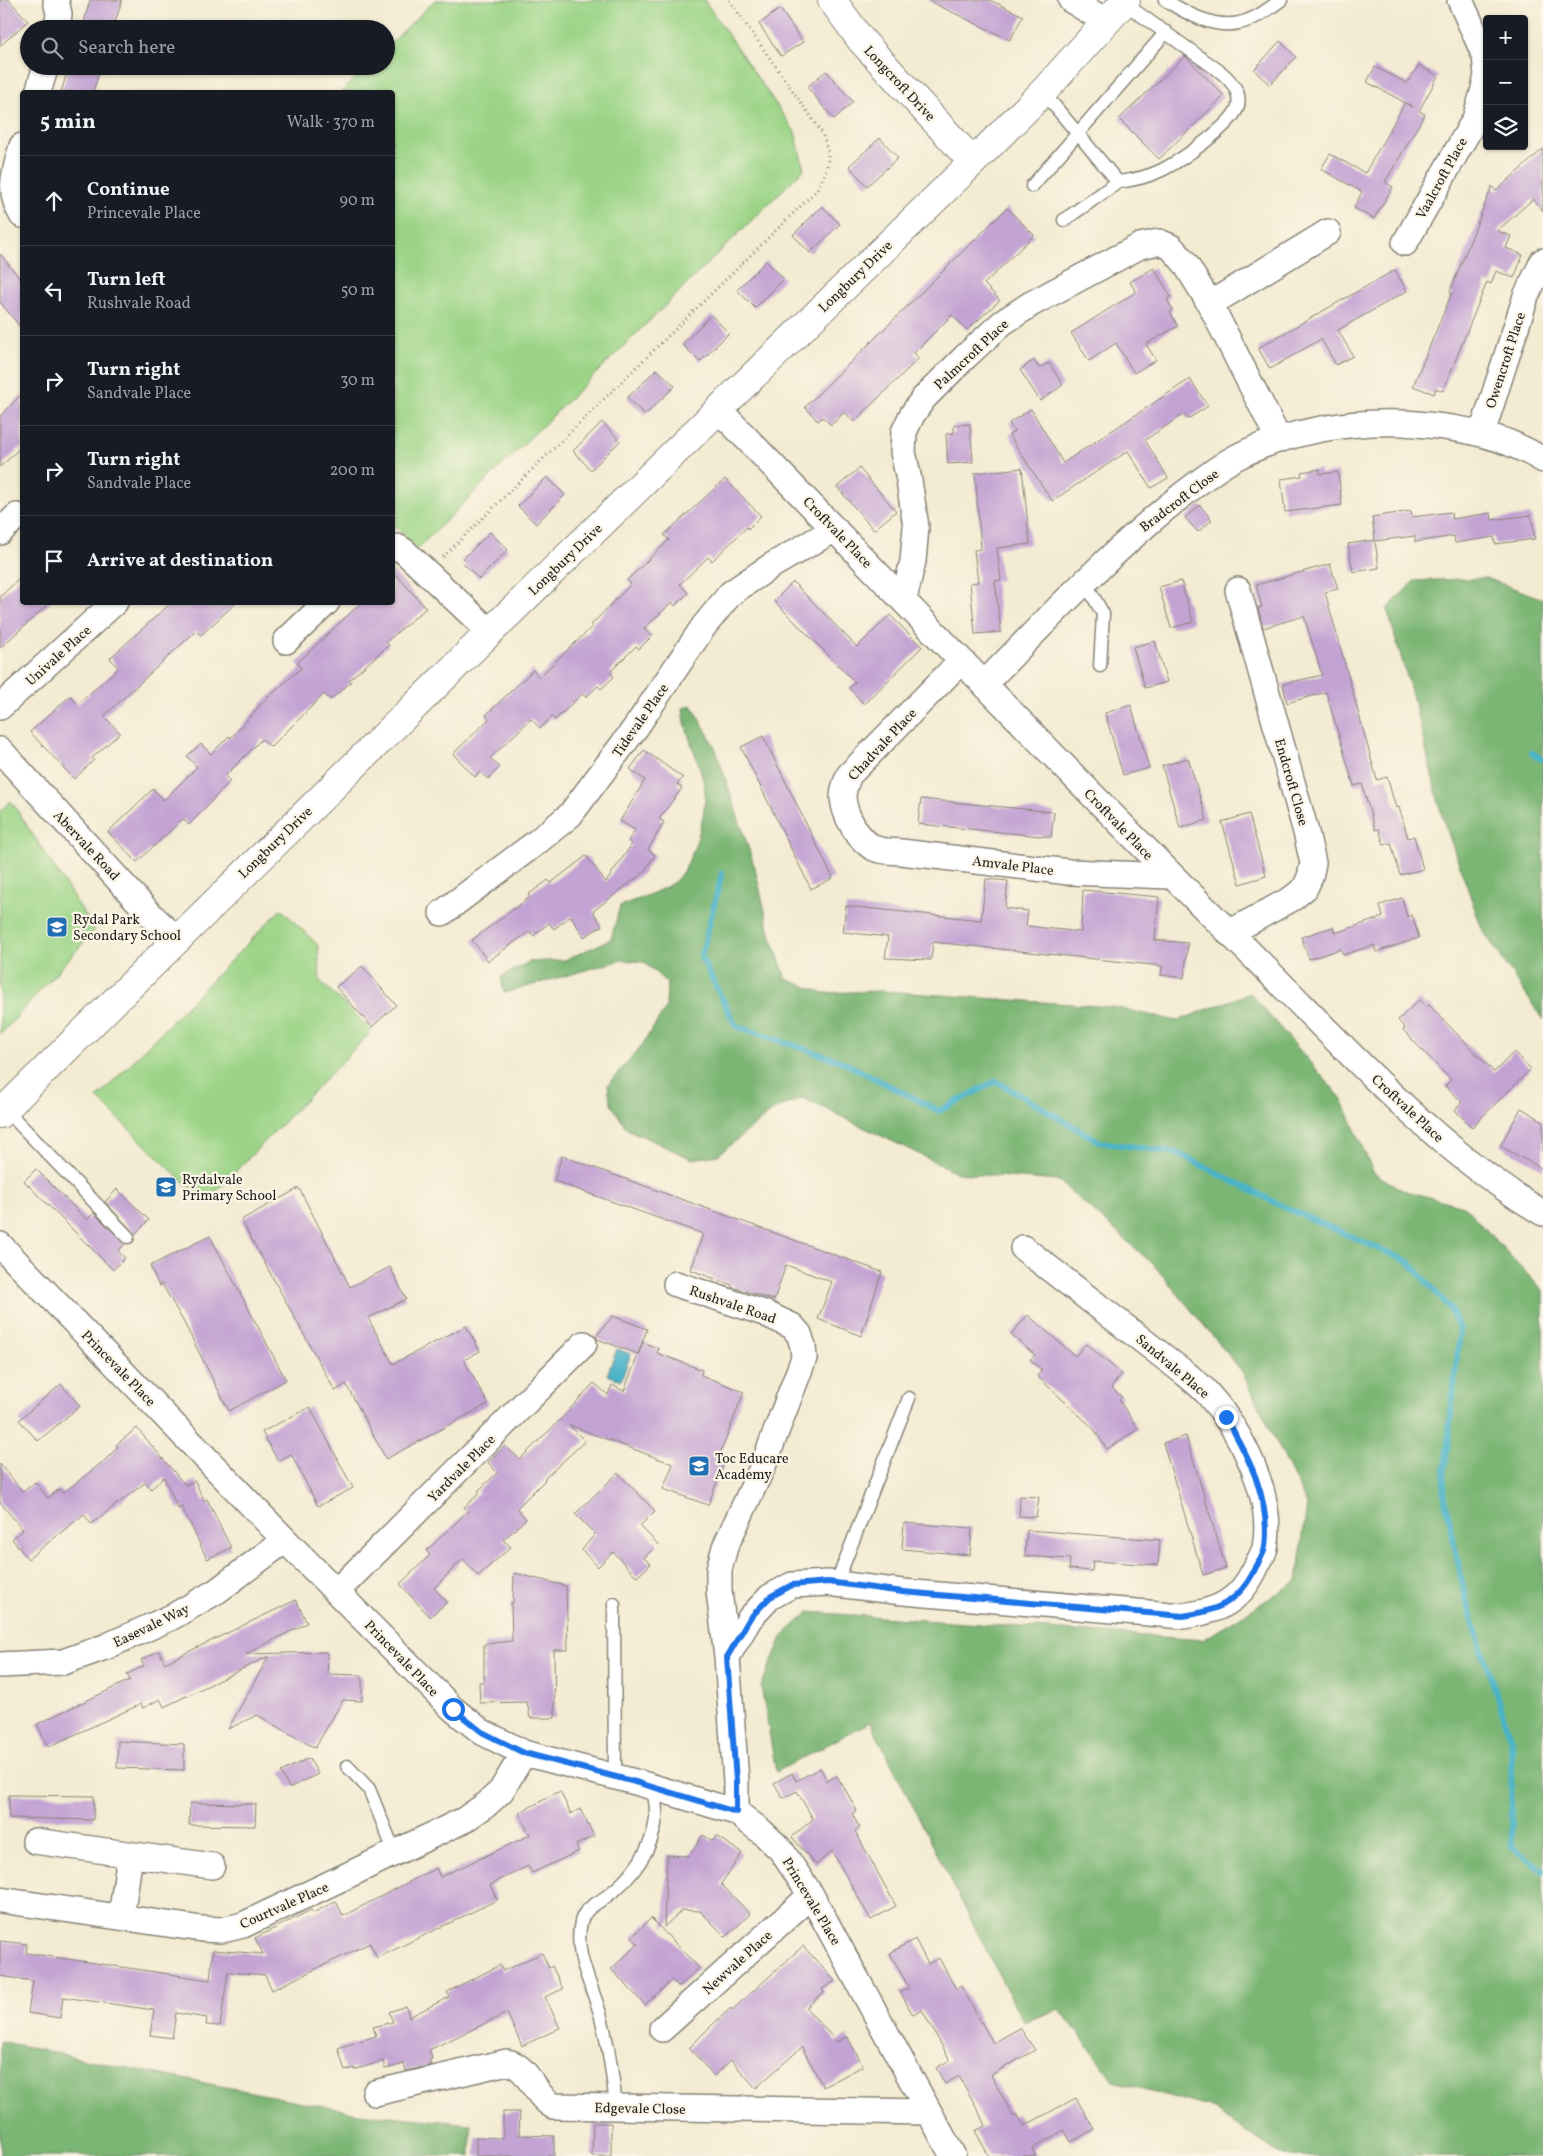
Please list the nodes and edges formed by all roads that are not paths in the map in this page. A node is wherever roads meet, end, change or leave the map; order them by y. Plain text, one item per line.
1 (56, 0) edge
2 (832, 0) edge
3 (1071, 0) edge
4 (1166, 0) edge
5 (1281, 0) edge
6 (1460, 0) edge
7 (1119, 8) edge
8 (58, 20) edge
9 (1166, 32) junction
10 (43, 75) edge
11 (39, 90) edge
12 (1043, 92) junction
13 (1078, 135) junction
14 (20, 155) edge
15 (973, 162) junction
16 (1118, 182) junction
17 (1032, 186) dead end
18 (20, 211) edge
19 (1064, 220) dead end
20 (1328, 232) dead end
21 (1405, 243) dead end
22 (1543, 261) edge
23 (1210, 304) junction
24 (718, 409) junction
25 (1482, 433) junction
26 (1279, 440) junction
27 (1543, 460) edge
28 (834, 529) junction
29 (395, 547) edge
30 (1085, 582) junction
31 (1238, 590) dead end
32 (904, 600) junction
33 (112, 605) edge
34 (324, 605) edge
35 (490, 632) junction
36 (286, 641) dead end
37 (961, 661) junction
38 (1100, 666) dead end
39 (984, 684) junction
40 (0, 707) edge
41 (1, 754) edge
42 (861, 839) joint
43 (1170, 876) junction
44 (442, 913) dead end
45 (1229, 933) junction
46 (176, 939) junction
47 (3, 1111) edge
48 (1543, 1213) edge
49 (128, 1237) dead end
50 (0, 1245) edge
51 (1023, 1248) dead end
52 (676, 1284) dead end
53 (584, 1344) dead end
54 (908, 1398) dead end
55 (285, 1540) junction
56 (836, 1584) junction
57 (337, 1591) junction
58 (614, 1604) dead end
59 (727, 1657) junction
60 (0, 1666) edge
61 (524, 1753) junction
62 (347, 1766) dead end
63 (615, 1778) junction
64 (653, 1787) junction
65 (736, 1812) junction
66 (35, 1841) dead end
67 (395, 1853) junction
68 (130, 1855) junction
69 (212, 1866) dead end
70 (812, 1895) junction
71 (0, 1900) edge
72 (121, 1917) junction
73 (662, 2029) dead end
74 (375, 2093) dead end
75 (616, 2107) junction
76 (928, 2112) junction
77 (953, 2156) edge

1 - 8 street
2 - 15 street, Longcroft Drive
3 - 7 street
4 - 5 lane
6 - 21 street, Vaalcroft Place
7 - 9 lane
7 - 12 street, Longbury Drive
9 - 13 lane
9 - 16 lane
10 - 11 street
12 - 13 lane
12 - 15 street, Longbury Drive
13 - 16 lane
13 - 17 lane
14 - 18 street
15 - 24 street, Longbury Drive
16 - 19 lane
20 - 23 street
22 - 25 street, Owencroft Place
23 - 26 street, Palmcroft Place
23 - 32 street, Palmcroft Place
24 - 28 street, Croftvale Place
24 - 35 street, Longbury Drive
25 - 26 street, Bradcroft Close
25 - 27 street, Bradcroft Close
26 - 30 street, Bradcroft Close
28 - 32 street, Croftvale Place
28 - 44 street, Tidevale Place
29 - 35 street
30 - 38 lane
30 - 39 street, Bradcroft Close
31 - 45 street, Endcroft Close
32 - 37 street, Croftvale Place
33 - 40 street, Univale Place
34 - 36 street
35 - 46 street, Longbury Drive
37 - 39 street, Croftvale Place
37 - 42 street, Chadvale Place
39 - 43 street, Croftvale Place
41 - 46 street, Abervale Road
42 - 43 street, Amvale Place
43 - 45 street, Croftvale Place
45 - 48 street, Croftvale Place
46 - 47 street, Longbury Drive
47 - 49 lane
50 - 55 street, Princevale Place
51 - 56 street, Sandvale Place
52 - 59 street, Rushvale Road
53 - 57 street, Yardvale Place
54 - 56 lane
55 - 57 street, Princevale Place
55 - 60 street, Easevale Way
56 - 59 street, Sandvale Place
57 - 61 street, Princevale Place
58 - 63 lane
59 - 65 street, Rushvale Road
61 - 63 street, Princevale Place
61 - 67 street, Courtvale Place
62 - 67 lane
63 - 64 street, Princevale Place
64 - 65 street, Princevale Place
64 - 75 lane
65 - 70 street, Princevale Place
66 - 68 street
67 - 72 street, Courtvale Place
68 - 69 street
68 - 72 street
70 - 73 street, Newvale Place
70 - 76 street, Princevale Place
71 - 72 street, Courtvale Place
74 - 75 street, Edgevale Close
75 - 76 street, Edgevale Close
76 - 77 street, Princevale Place

